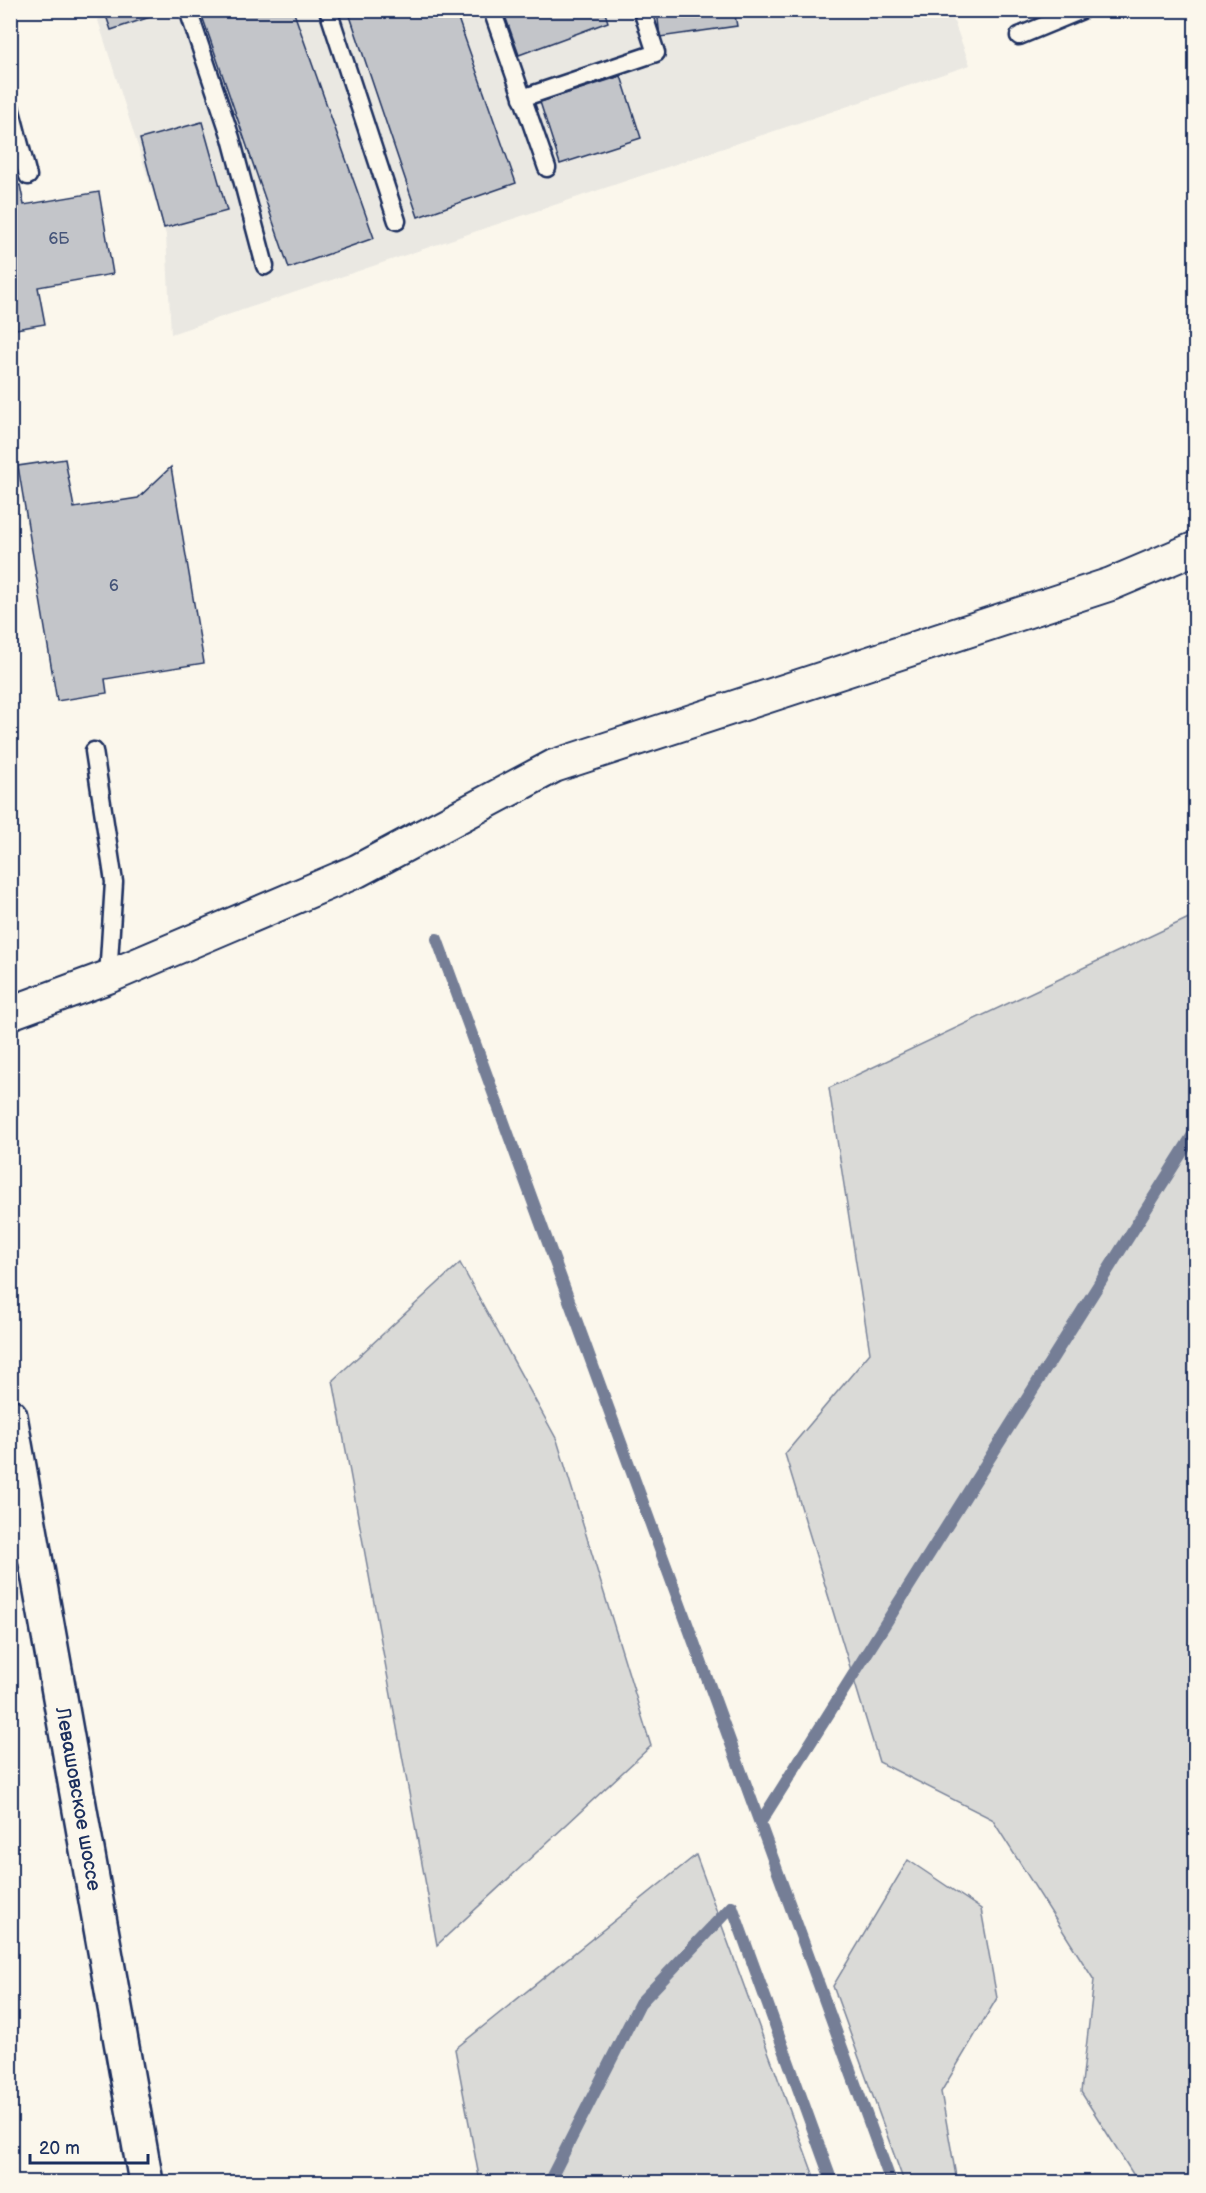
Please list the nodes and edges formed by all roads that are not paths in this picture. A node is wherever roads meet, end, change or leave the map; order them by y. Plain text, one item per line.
1 (188, 10) edge
2 (328, 10) edge
3 (492, 10) edge
4 (642, 10) edge
5 (1082, 10) edge
6 (1019, 36) dead end
7 (522, 98) junction
8 (10, 107) edge
9 (548, 168) dead end
10 (28, 176) dead end
11 (397, 221) dead end
12 (266, 266) dead end
13 (1196, 548) edge
14 (94, 751) dead end
15 (108, 977) junction
16 (10, 1013) edge
17 (10, 1416) edge
18 (146, 2182) edge

1 - 12 lane
2 - 11 lane
3 - 7 lane
4 - 7 lane
5 - 6 lane
7 - 9 lane
8 - 10 lane
13 - 15 street
14 - 15 lane
15 - 16 street
17 - 18 main road, Левашовское шоссе

